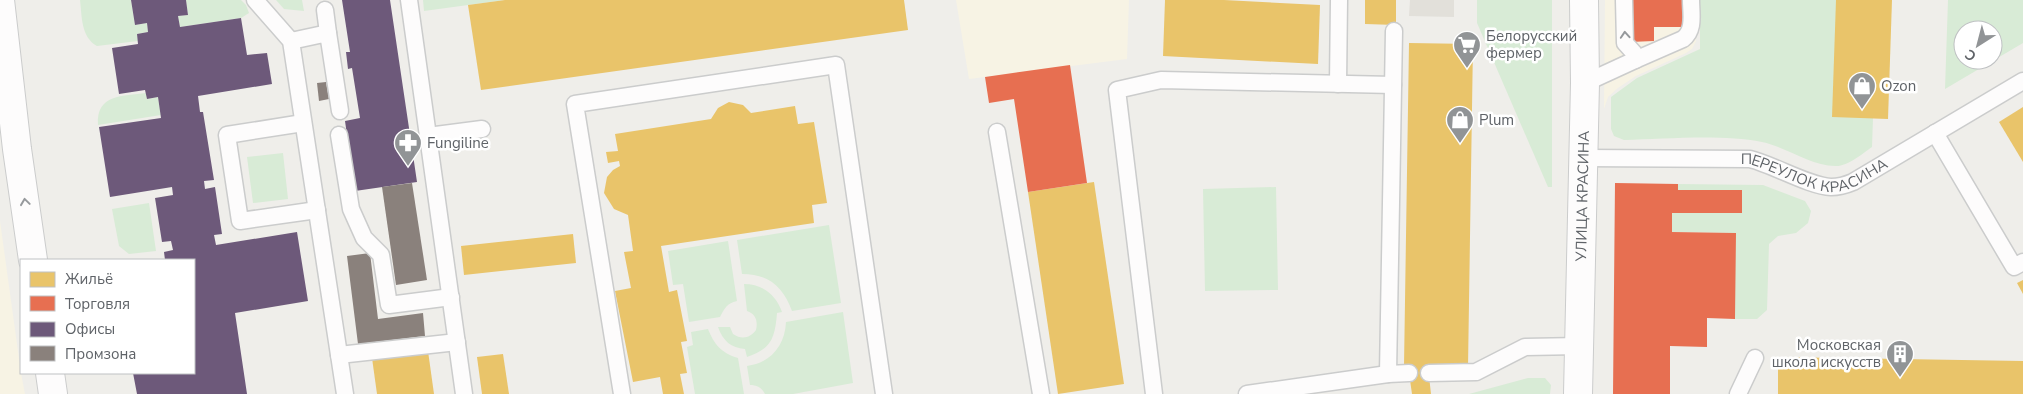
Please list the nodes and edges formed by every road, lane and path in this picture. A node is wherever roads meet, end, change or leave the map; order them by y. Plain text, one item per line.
1 (0, 0) edge
2 (255, 0) edge
3 (409, 0) edge
4 (1339, 0) edge
5 (1584, 0) edge
6 (1624, 0) edge
7 (1691, 0) edge
8 (325, 10) dead end
9 (1394, 31) dead end
10 (328, 33) junction
11 (291, 41) junction
12 (1637, 52) junction
13 (2023, 81) edge
14 (1584, 82) junction
15 (1338, 84) junction
16 (1393, 85) junction
17 (340, 111) dead end
18 (304, 123) junction
19 (482, 129) dead end
20 (997, 132) dead end
21 (1935, 133) junction
22 (339, 135) dead end
23 (428, 136) junction
24 (9, 150) edge
25 (1583, 158) junction
26 (317, 210) junction
27 (33, 259) edge
28 (2023, 262) edge
29 (451, 298) junction
30 (457, 342) junction
31 (1580, 346) junction
32 (340, 355) junction
33 (1755, 358) dead end
34 (1410, 373) dead end
35 (1429, 373) dead end
36 (50, 374) edge
37 (1388, 374) junction
38 (53, 394) edge
39 (345, 394) edge
40 (464, 394) edge
41 (622, 394) edge
42 (884, 394) edge
43 (1041, 394) edge
44 (1154, 394) edge
45 (1247, 394) edge
46 (1578, 394) edge
47 (1738, 394) edge

1 - 24 street
2 - 11 lane
3 - 23 lane
4 - 15 lane
5 - 14 street, УЛИЦА КРАСИНА
12 -> 6 lane
7 - 12 lane
8 - 10 lane
9 - 16 lane
10 - 11 lane
10 - 17 lane
11 - 18 lane
12 - 14 lane
13 - 21 lane, ПЕРЕУЛОК КРАСИНА
14 - 25 street, УЛИЦА КРАСИНА
15 - 16 lane
15 - 44 lane
16 - 37 lane
18 - 26 lane
18 - 26 lane
19 - 23 lane
20 - 43 lane
21 - 25 lane, ПЕРЕУЛОК КРАСИНА
21 - 28 lane
22 - 29 lane
23 - 29 lane
27 -> 24 street
25 - 31 street, УЛИЦА КРАСИНА
26 - 32 lane
29 - 30 lane
30 - 32 lane
30 - 40 lane
31 - 35 lane
31 - 46 street, УЛИЦА КРАСИНА
32 - 39 lane
33 - 47 lane
34 - 37 lane
36 - 38 street
37 - 45 lane
41 - 42 lane

